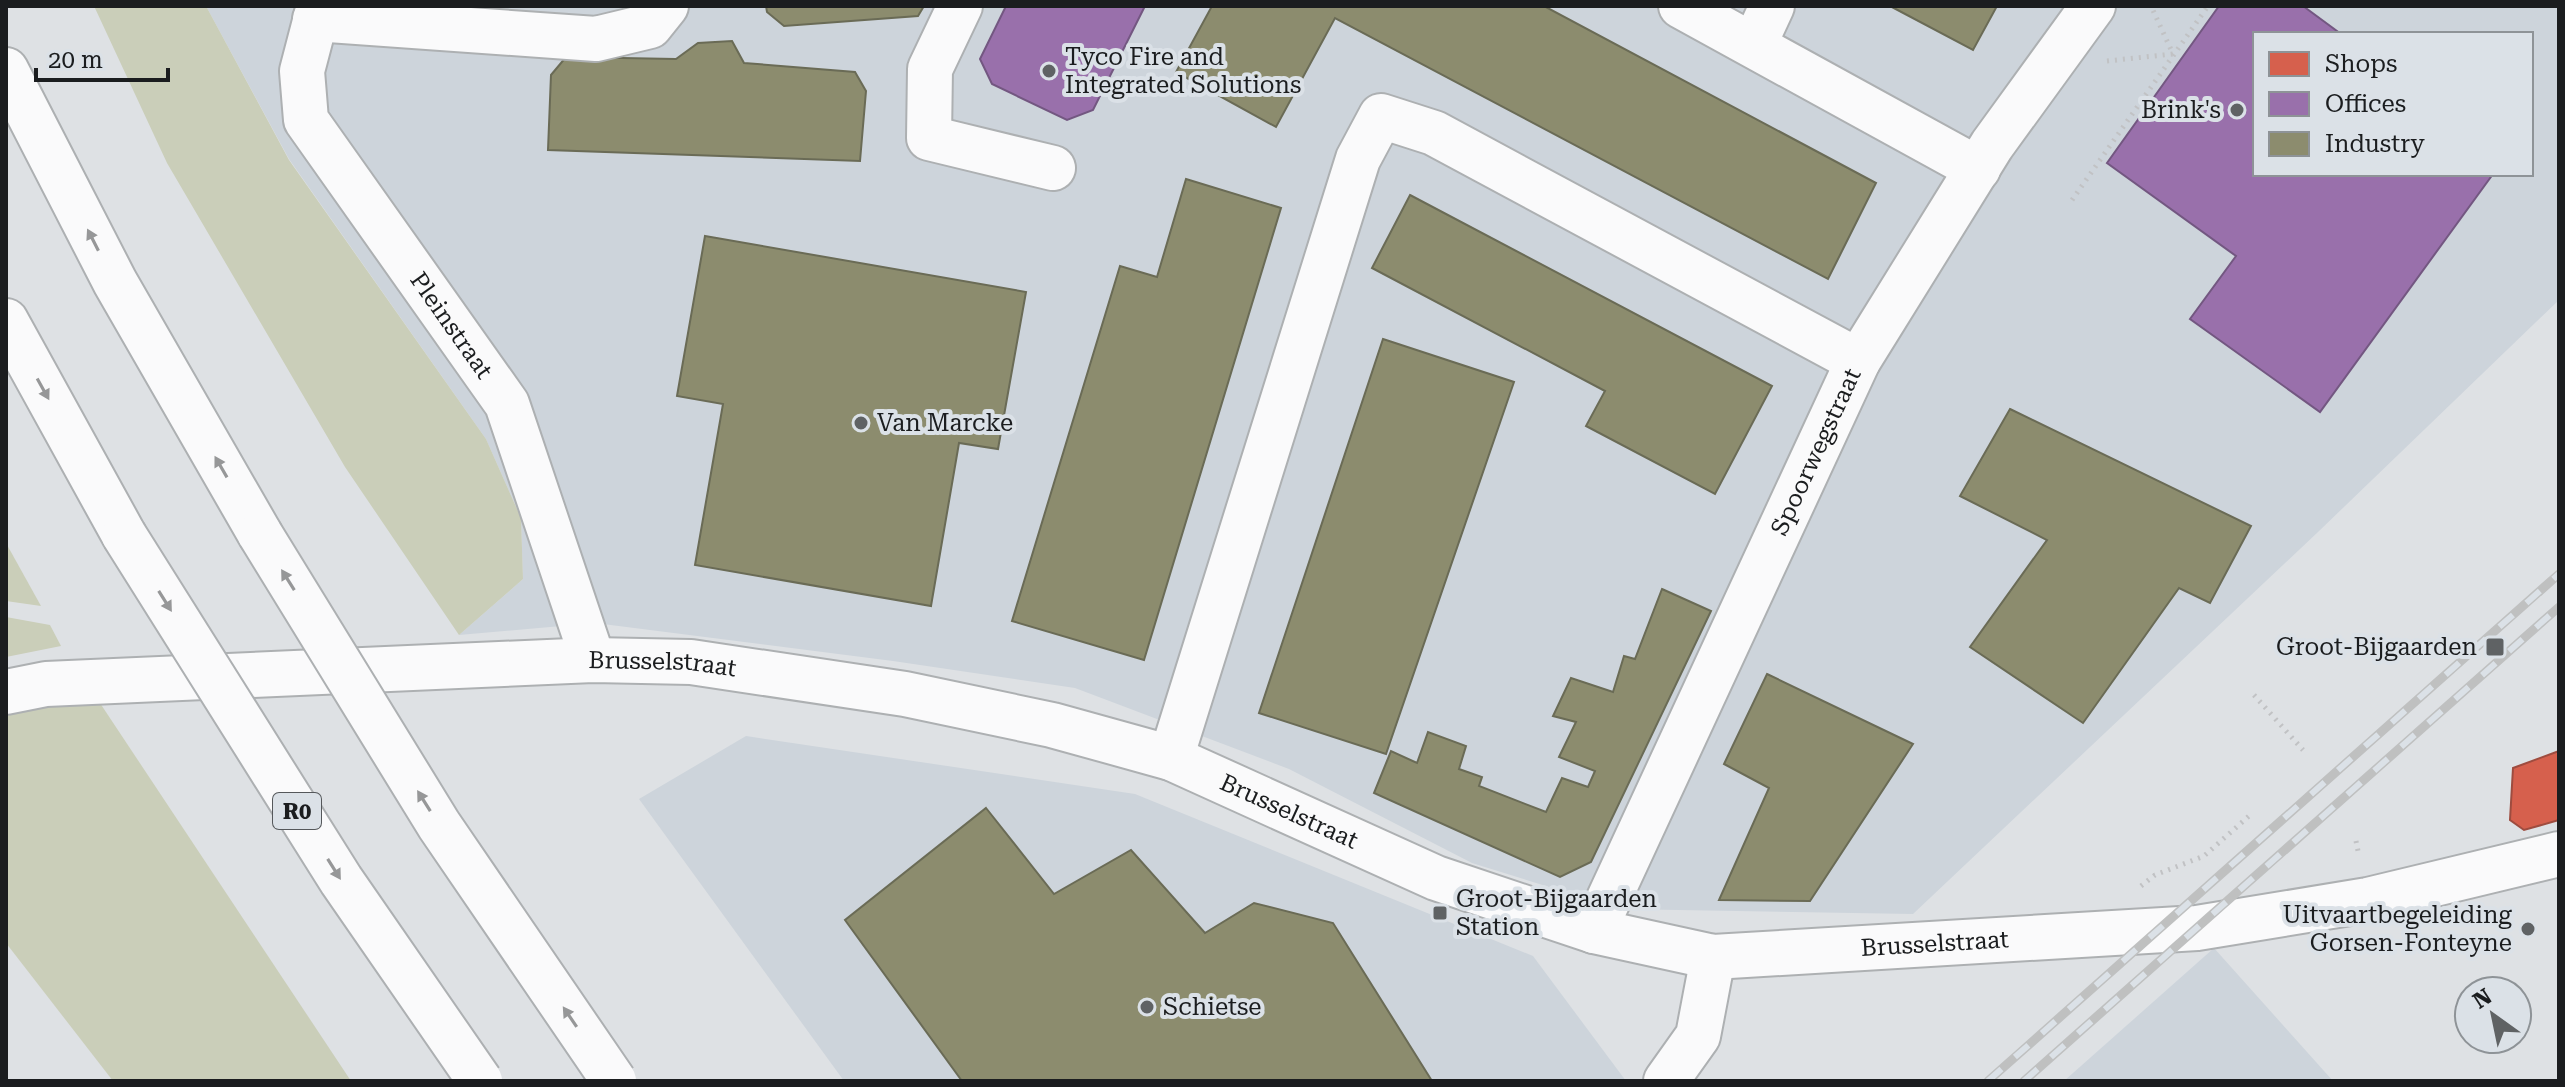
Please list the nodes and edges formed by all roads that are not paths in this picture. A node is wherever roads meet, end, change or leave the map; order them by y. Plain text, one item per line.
1 (666, 6) edge
2 (960, 6) edge
3 (1681, 6) edge
4 (1772, 6) edge
5 (2093, 6) edge
6 (317, 12) edge
7 (1754, 45) junction
8 (6, 70) edge
9 (1053, 168) dead end
10 (1978, 169) junction
11 (6, 321) edge
12 (1858, 361) junction
13 (593, 660) junction
14 (6, 692) edge
15 (1171, 758) junction
16 (2559, 854) edge
17 (1594, 931) junction
18 (1713, 957) junction
19 (480, 1081) edge
20 (614, 1081) edge
21 (1666, 1081) edge

1 - 6 main road
2 - 9 main road
3 - 7 main road
4 - 7 main road
5 - 10 main road, Spoorwegstraat
6 - 13 main road, Pleinstraat
7 - 10 main road
20 -> 8 main road, bridge
10 - 12 main road, Spoorwegstraat
11 -> 19 main road, R0, bridge
12 - 15 main road
12 - 17 main road, Spoorwegstraat
13 - 14 main road, Brusselstraat
13 - 15 main road, Brusselstraat
15 - 17 main road, Brusselstraat
16 - 18 main road, Brusselstraat
17 - 18 main road, Brusselstraat
18 - 21 main road

